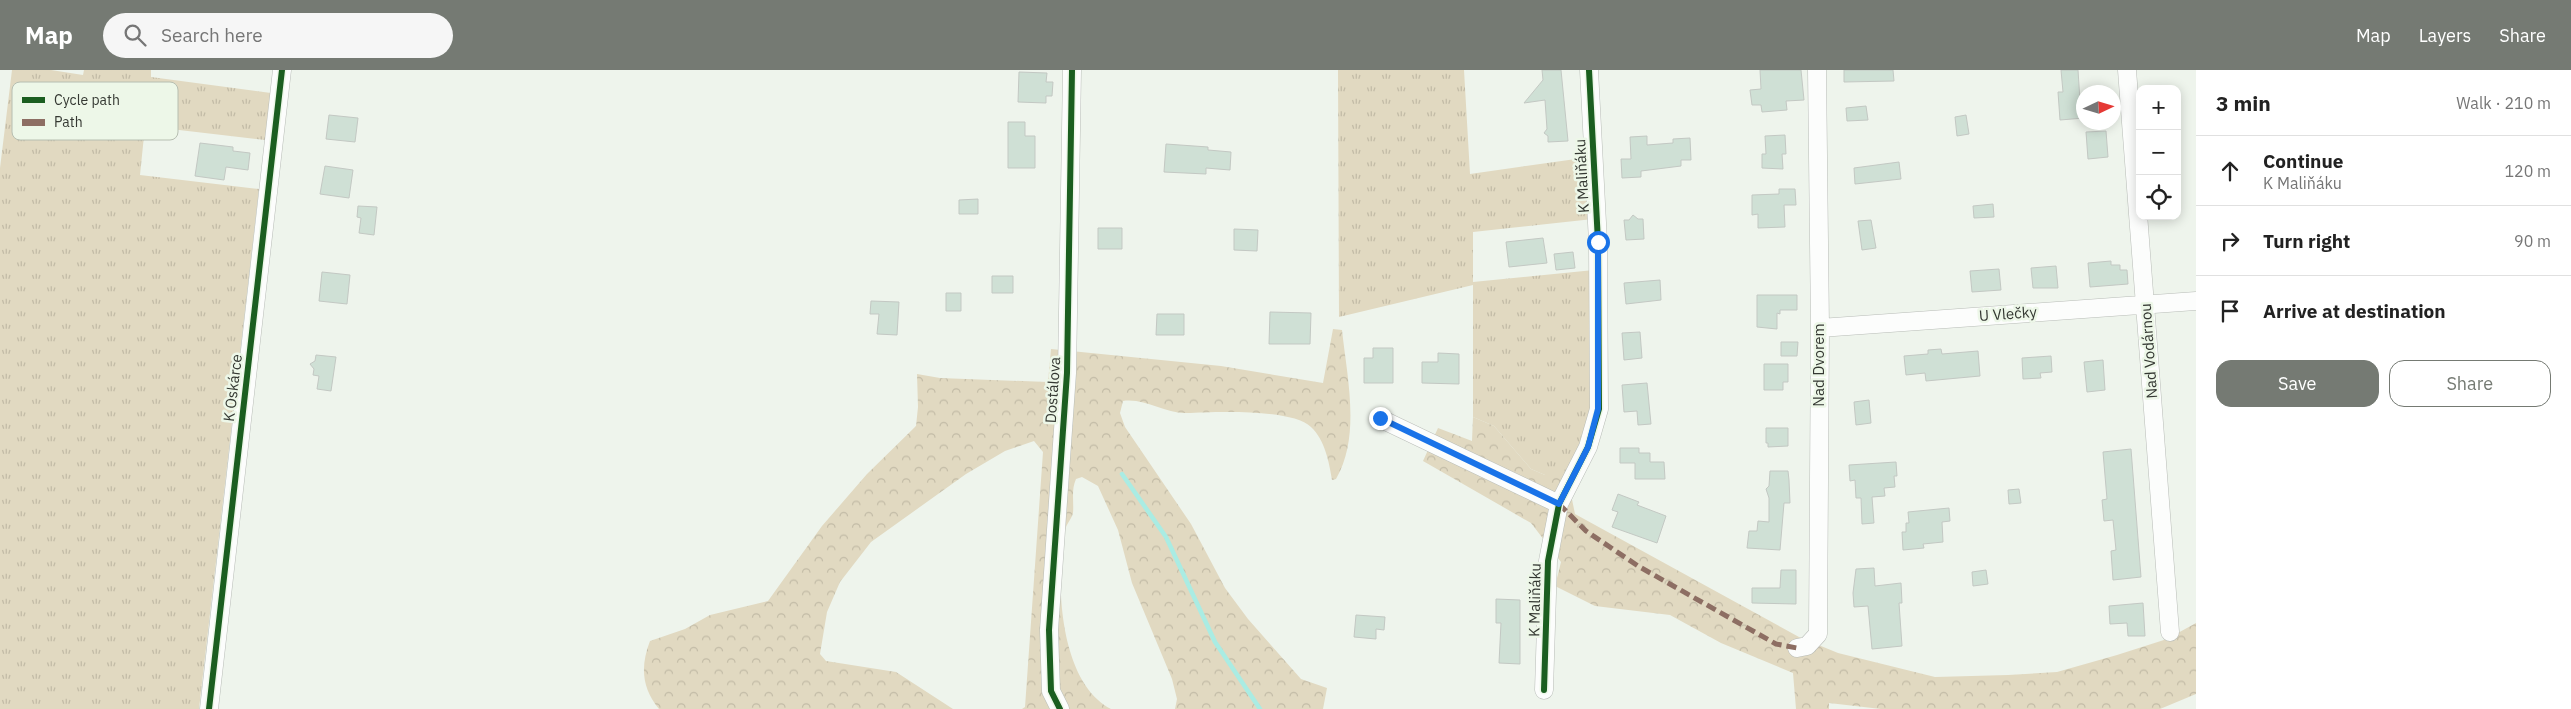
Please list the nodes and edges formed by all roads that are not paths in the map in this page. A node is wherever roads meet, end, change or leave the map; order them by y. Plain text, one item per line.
1 (282, 70) edge
2 (1072, 70) edge
3 (1589, 70) edge
4 (1817, 70) edge
5 (2127, 70) edge
6 (2196, 300) edge
7 (2145, 305) junction
8 (1820, 328) junction
9 (1380, 418) dead end
10 (1559, 504) junction
11 (2170, 632) dead end
12 (1797, 648) dead end
13 (1544, 690) dead end
14 (209, 709) edge
15 (1060, 709) edge

1 - 14 street, K Oskárce
2 - 15 street, Dostálova
3 - 10 street, K Maliňáku
4 - 8 street, Nad Dvorem
5 - 7 street, Nad Vodárnou
6 - 7 street, U Vlečky
7 - 8 street, U Vlečky
7 - 11 street, Nad Vodárnou
8 - 12 street, Nad Dvorem
9 - 10 street
10 - 13 street, K Maliňáku

